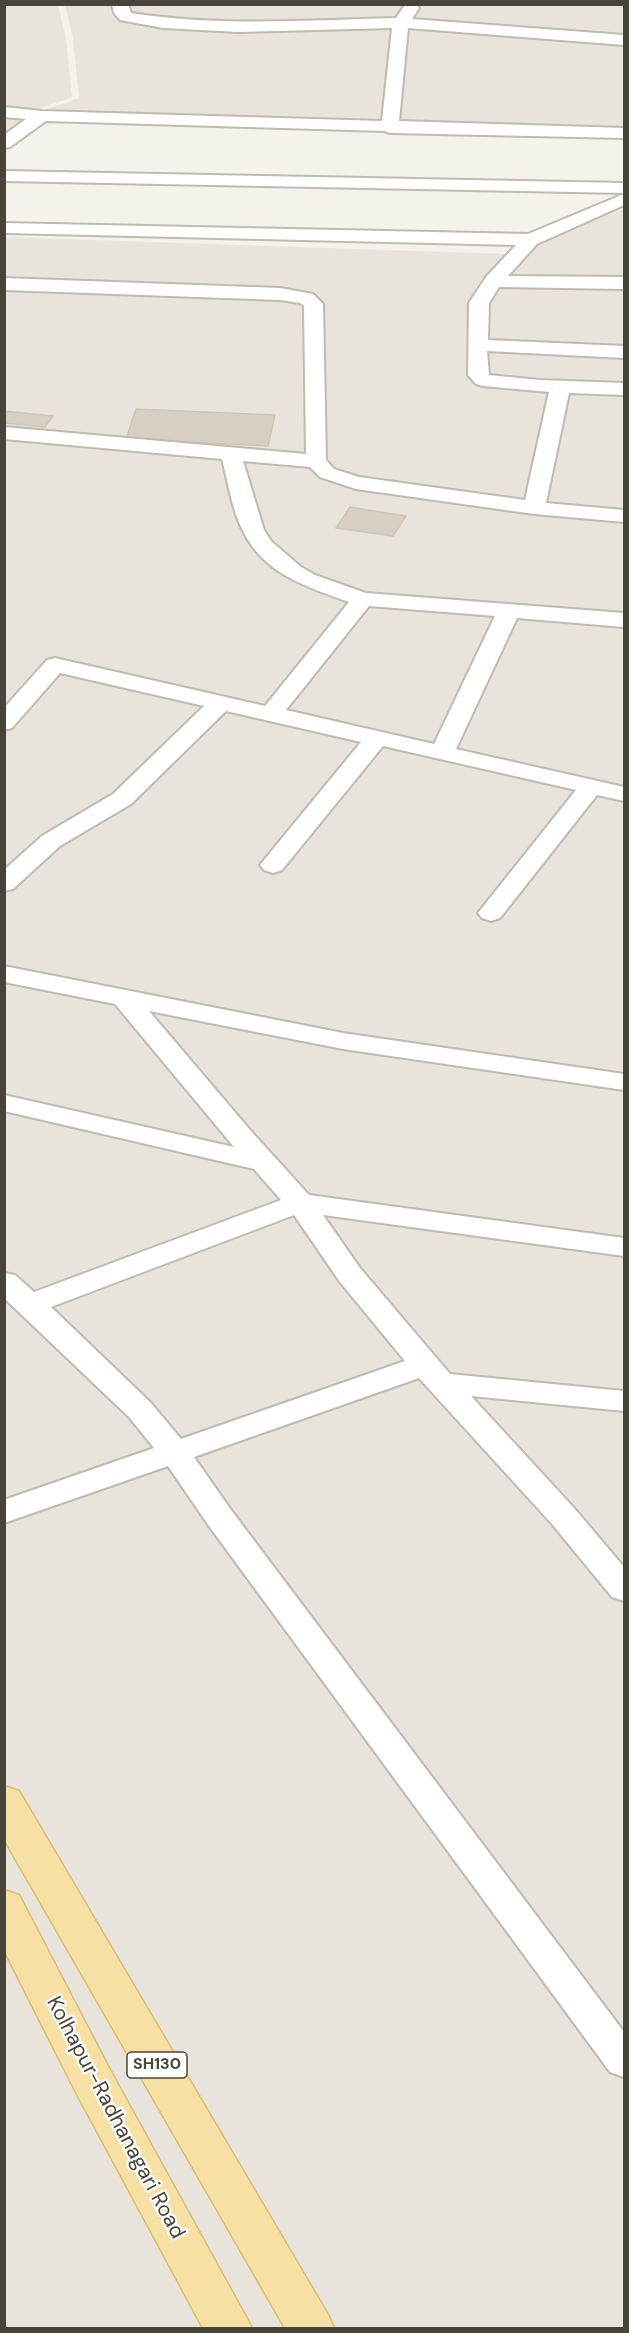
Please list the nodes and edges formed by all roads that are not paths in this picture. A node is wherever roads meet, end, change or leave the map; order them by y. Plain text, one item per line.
1 (120, 4) edge
2 (413, 4) edge
3 (263, 12) dead end
4 (400, 23) junction
5 (250, 27) junction
6 (624, 40) edge
7 (4, 112) edge
8 (42, 116) junction
9 (390, 128) junction
10 (624, 133) edge
11 (4, 143) edge
12 (4, 176) edge
13 (624, 188) edge
14 (624, 199) edge
15 (4, 228) edge
16 (531, 240) junction
17 (493, 281) junction
18 (624, 283) edge
19 (4, 284) edge
20 (477, 345) junction
21 (624, 352) edge
22 (560, 387) junction
23 (624, 389) edge
24 (4, 433) edge
25 (230, 452) junction
26 (316, 461) junction
27 (534, 508) junction
28 (624, 516) edge
29 (363, 599) junction
30 (509, 611) junction
31 (624, 620) edge
32 (220, 703) junction
33 (271, 714) junction
34 (4, 723) edge
35 (376, 738) junction
36 (442, 753) junction
37 (591, 787) junction
38 (624, 794) edge
39 (273, 865) dead end
40 (4, 884) edge
41 (491, 913) dead end
42 (4, 974) edge
43 (124, 998) junction
44 (624, 1082) edge
45 (4, 1103) edge
46 (263, 1162) junction
47 (300, 1203) junction
48 (624, 1247) edge
49 (4, 1281) edge
50 (30, 1304) junction
51 (434, 1374) junction
52 (624, 1401) edge
53 (174, 1452) junction
54 (4, 1512) edge
55 (624, 1589) edge
56 (4, 1802) edge
57 (4, 1907) edge
58 (624, 2061) edge
59 (228, 2328) edge
60 (310, 2328) edge

1 - 5 street
2 - 4 street
3 - 5 street
4 - 5 street
4 - 6 street
4 - 9 street
7 - 8 street
8 - 9 street
8 - 11 street
9 - 10 street
12 - 13 street
14 - 16 street
15 - 16 street
16 - 17 street
17 - 18 street
17 - 20 street
19 - 26 street
20 - 21 street
20 - 22 street
22 - 23 street
22 - 27 street
24 - 25 street
25 - 26 street
25 - 29 street
26 - 27 street
27 - 28 street
29 - 30 street
29 - 33 street
30 - 31 street
30 - 36 street
32 - 33 street
32 - 34 street
32 - 40 street
33 - 35 street
35 - 36 street
35 - 39 street
36 - 37 street
37 - 38 street
37 - 41 street
42 - 43 street
43 - 44 street
43 - 46 street
45 - 46 street
46 - 47 street
47 - 48 street
47 - 50 street
47 - 51 street
49 - 50 street
50 - 53 street
51 - 52 street
51 - 53 street
51 - 55 street
53 - 54 street
53 - 58 street
56 - 60 main road, SH130
57 - 59 main road, Kolhapur-Radhanagari Road

